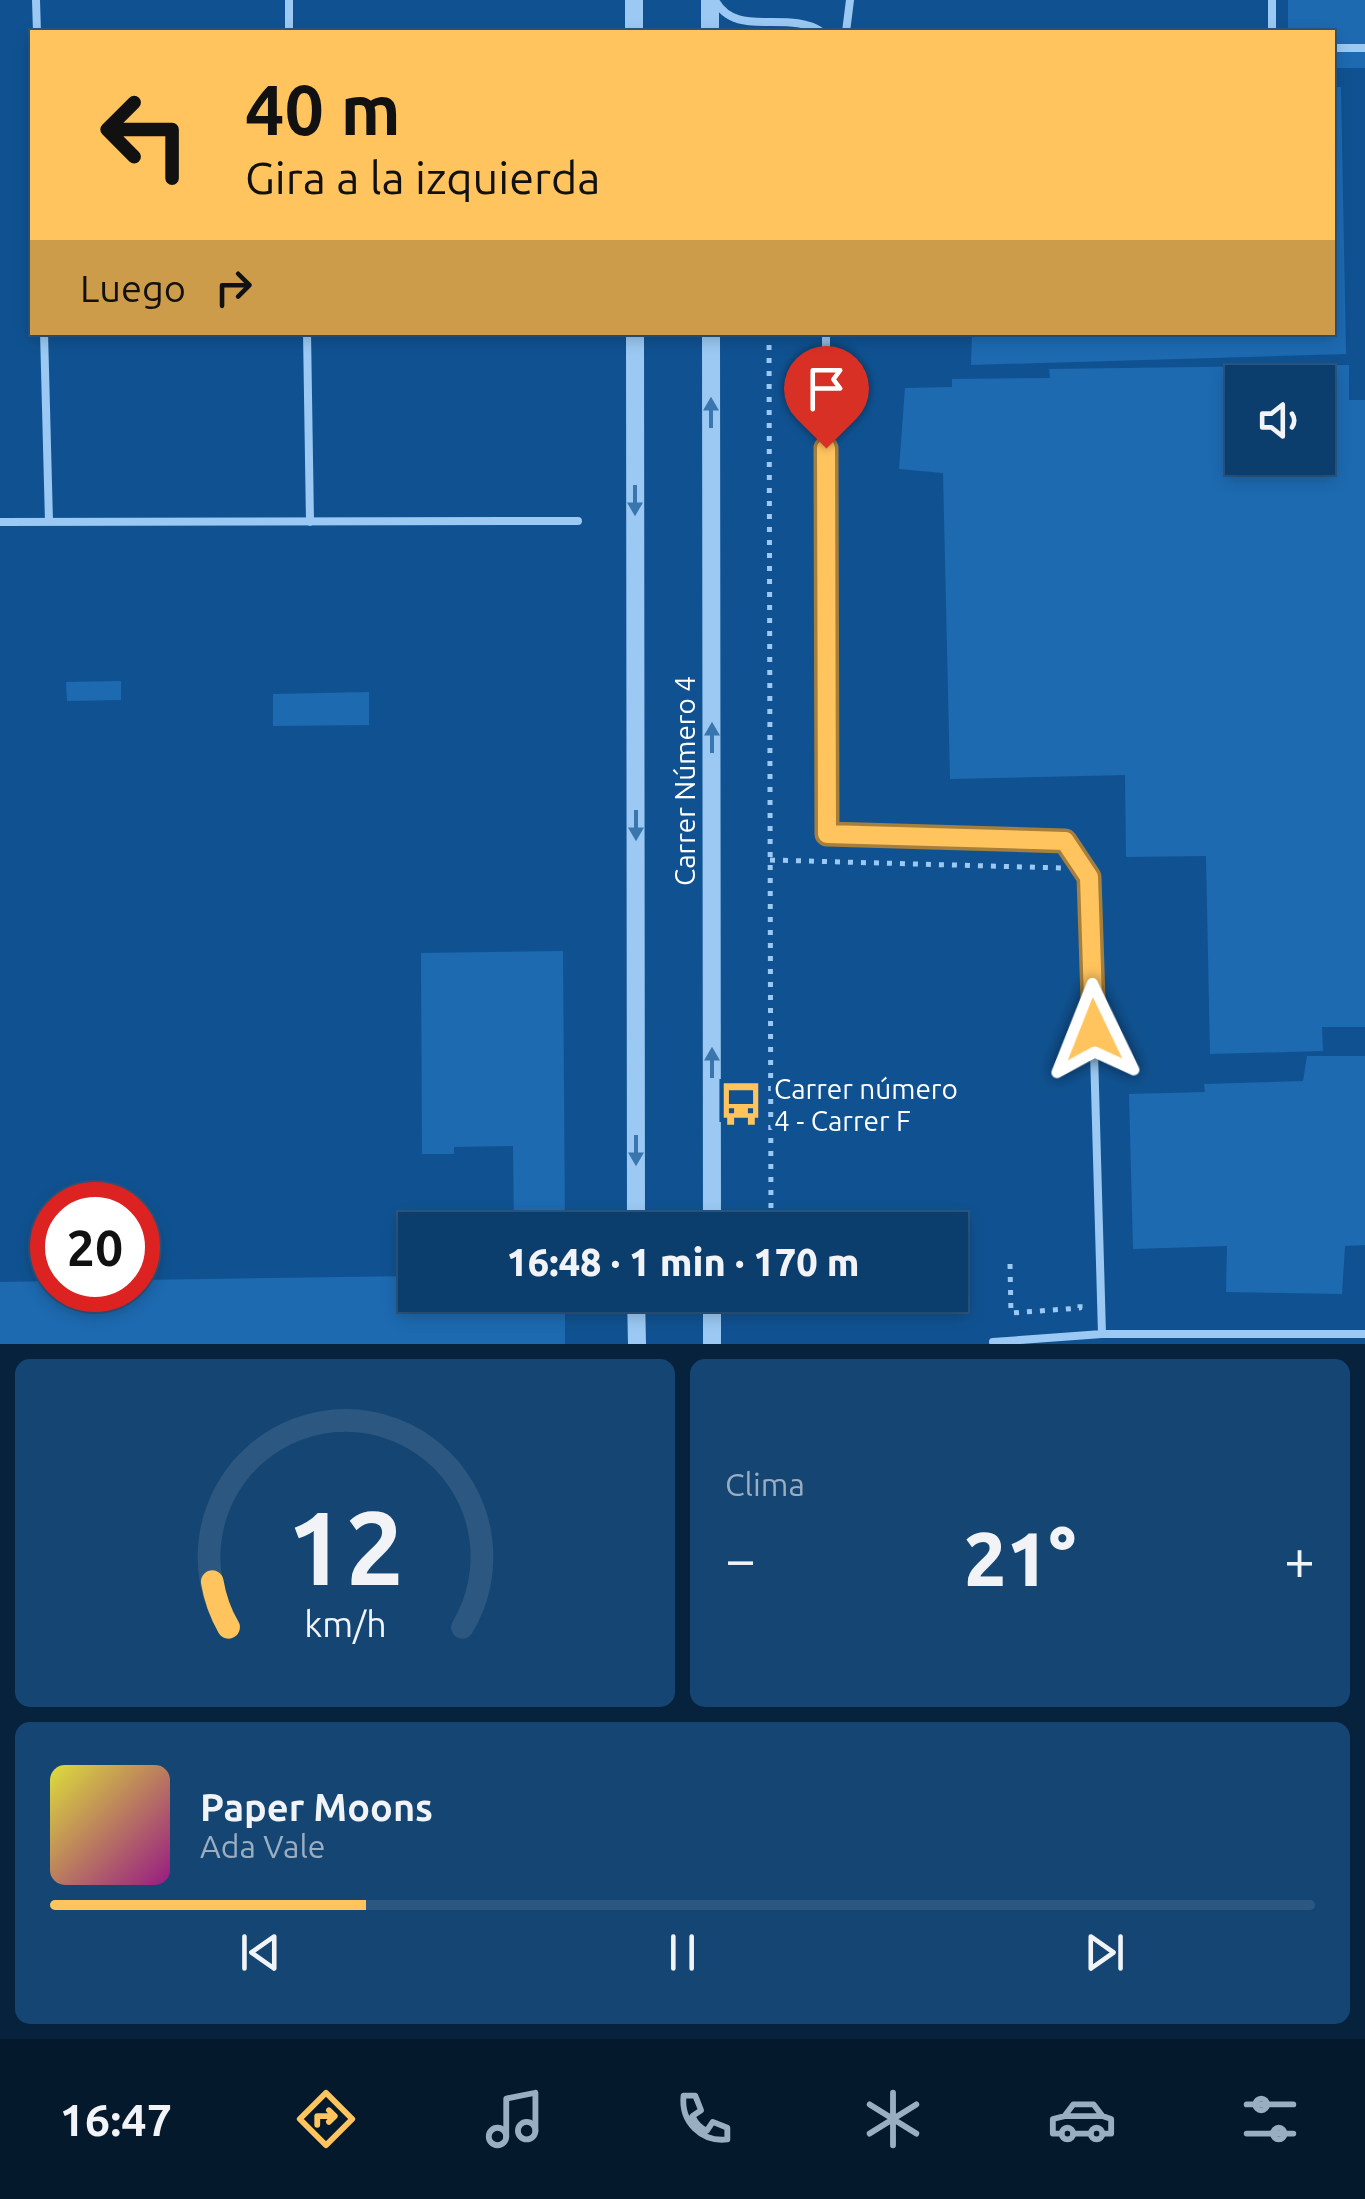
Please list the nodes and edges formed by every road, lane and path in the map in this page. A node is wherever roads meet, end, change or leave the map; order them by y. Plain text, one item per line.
1 (36, 0) edge
2 (288, 0) edge
3 (634, 0) edge
4 (713, 0) edge
5 (850, 0) edge
6 (1272, 0) edge
7 (37, 30) edge
8 (289, 30) edge
9 (634, 30) edge
10 (710, 30) edge
11 (819, 30) edge
12 (846, 30) edge
13 (1272, 30) edge
14 (1335, 48) edge
15 (1365, 48) edge
16 (44, 335) edge
17 (307, 335) edge
18 (635, 335) edge
19 (711, 335) edge
20 (770, 335) edge
21 (826, 335) edge
22 (578, 521) dead end
23 (0, 522) edge
24 (49, 522) junction
25 (310, 522) junction
26 (770, 860) junction
27 (1072, 868) dead end
28 (636, 1212) edge
29 (715, 1212) edge
30 (771, 1212) edge
31 (1010, 1264) dead end
32 (1080, 1290) dead end
33 (636, 1312) edge
34 (713, 1312) edge
35 (1102, 1334) junction
36 (1365, 1334) edge
37 (992, 1342) edge
38 (636, 1344) edge
39 (712, 1344) edge

1 - 7 lane
2 - 8 lane
3 - 9 street
4 - 10 street
4 - 11 lane
5 - 12 lane
6 - 13 lane
14 - 15 lane
16 - 24 lane
17 - 25 lane
18 -> 28 street, Carrer Número 4
29 -> 19 street, Carrer Número 4
20 - 26 path
21 - 35 lane
22 - 25 lane
23 - 24 lane
24 - 25 lane
26 - 27 path
26 - 30 path
31 - 32 path
33 - 38 street
34 - 39 street
35 - 36 lane
35 - 37 lane

